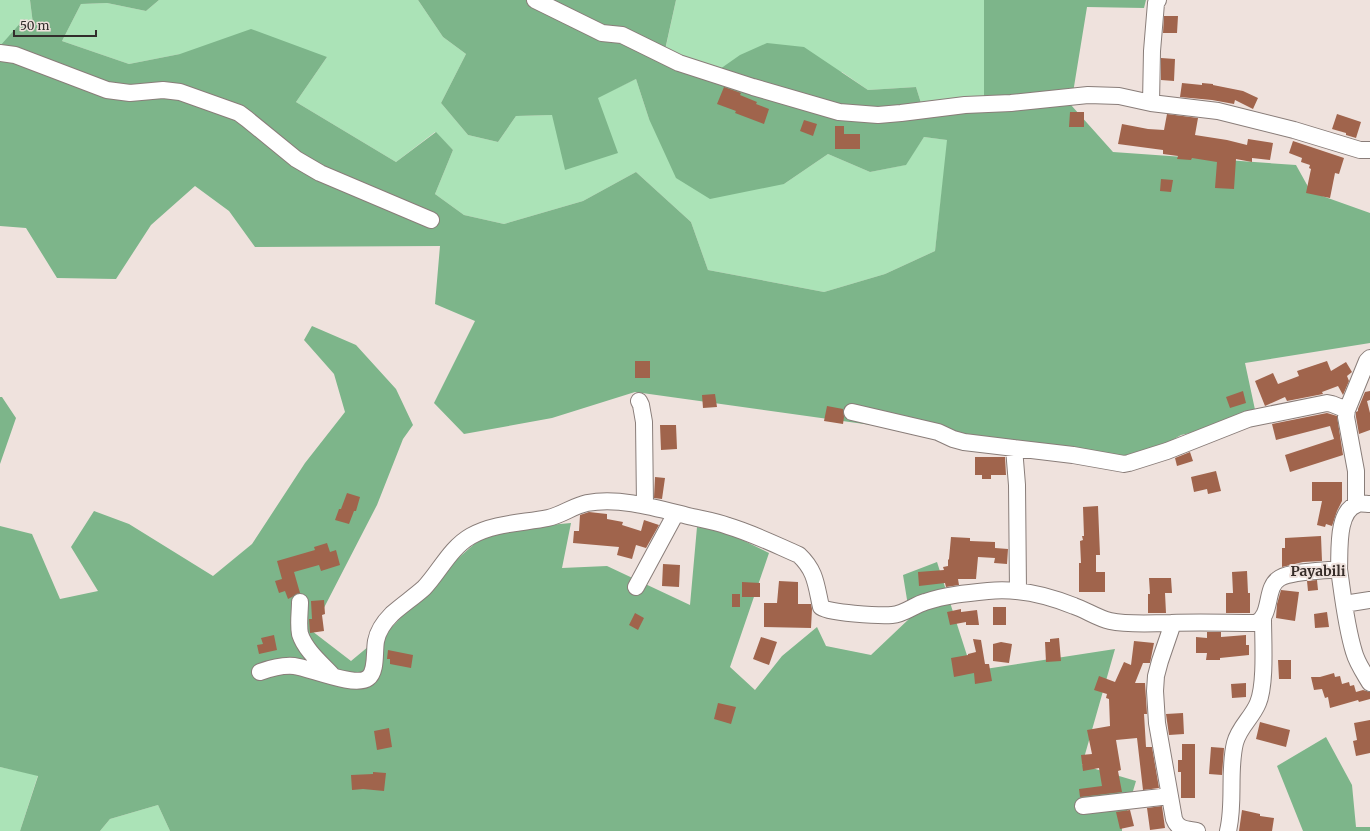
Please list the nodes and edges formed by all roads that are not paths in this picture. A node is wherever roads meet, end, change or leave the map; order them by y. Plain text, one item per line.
1 (535, 0) edge
2 (1158, 0) edge
3 (0, 53) edge
4 (1151, 103) junction
5 (1370, 150) edge
6 (431, 220) dead end
7 (1370, 358) edge
8 (639, 401) dead end
9 (1347, 410) junction
10 (852, 412) dead end
11 (1014, 448) junction
12 (1363, 504) edge
13 (645, 505) junction
14 (676, 513) junction
15 (1339, 569) junction
16 (636, 587) dead end
17 (1018, 591) junction
18 (1370, 600) edge
19 (300, 602) dead end
20 (1344, 604) junction
21 (1263, 618) junction
22 (1172, 622) junction
23 (260, 672) dead end
24 (334, 677) junction
25 (1370, 682) edge
26 (1170, 796) junction
27 (1083, 806) dead end
28 (1197, 831) edge
29 (1228, 831) edge

1 - 4 street
2 - 4 street
3 - 6 street
4 - 5 street
7 - 9 street
8 - 13 street
9 - 11 street
9 - 12 street
10 - 11 street
11 - 17 street
12 - 15 street
13 - 14 street
13 - 24 street
14 - 16 street
14 - 17 street
15 - 20 street
15 - 21 street
17 - 22 street
18 - 20 street
19 - 24 street
20 - 25 street
21 - 22 street
21 - 29 street
22 - 26 street
23 - 24 street
26 - 27 street
26 - 28 street

